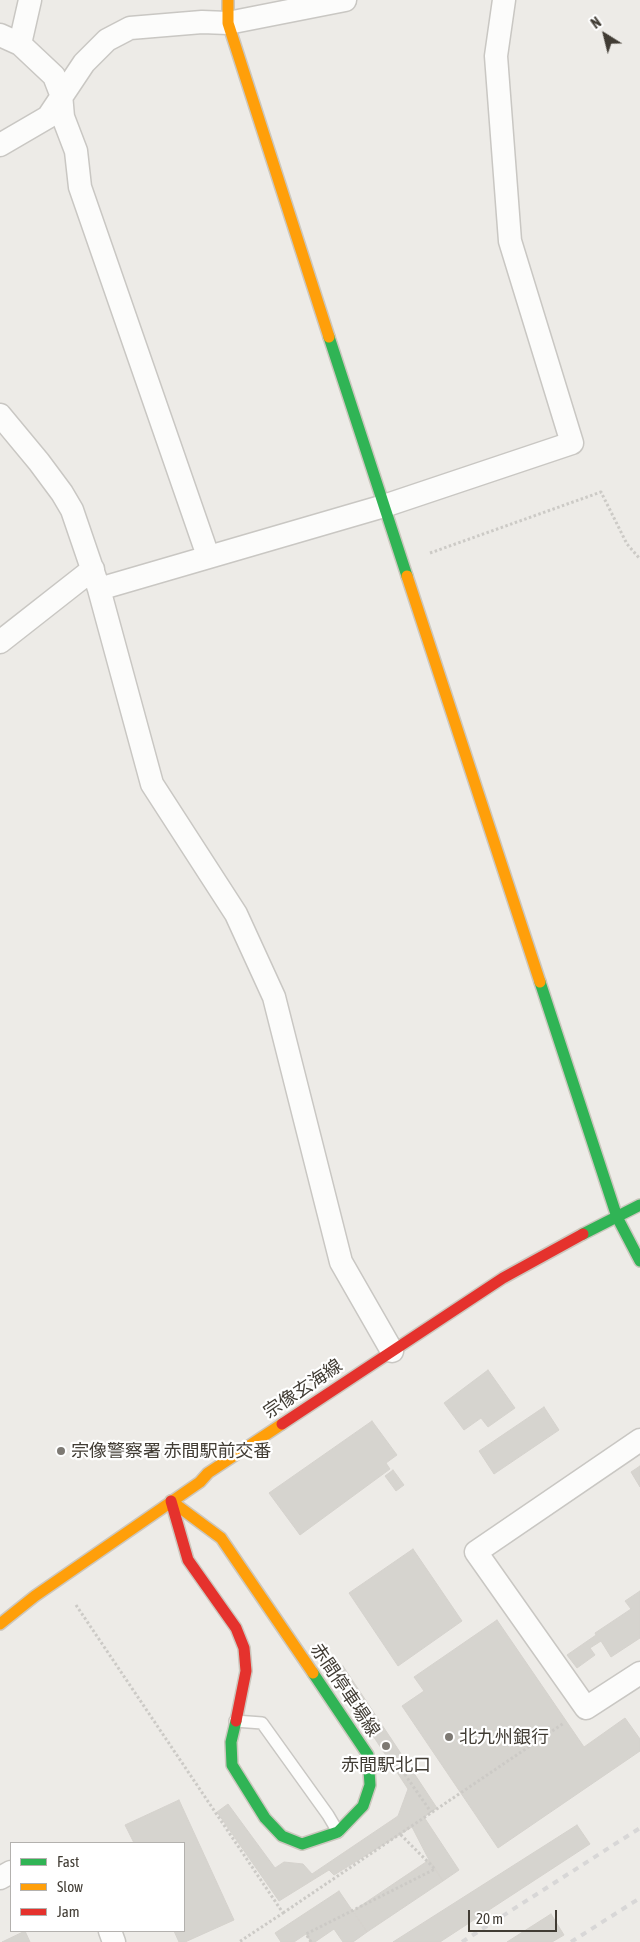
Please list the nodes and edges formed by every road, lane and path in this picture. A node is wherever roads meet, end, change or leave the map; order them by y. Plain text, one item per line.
1 (30, 0) edge
2 (228, 0) edge
3 (345, 0) edge
4 (504, 0) edge
5 (228, 23) junction
6 (10, 39) edge
7 (61, 94) junction
8 (0, 145) edge
9 (0, 415) edge
10 (384, 506) junction
11 (427, 554) dead end
12 (208, 556) junction
13 (640, 559) edge
14 (96, 579) junction
15 (0, 642) edge
16 (640, 1205) edge
17 (617, 1217) junction
18 (640, 1261) edge
19 (392, 1352) junction
20 (640, 1440) edge
21 (171, 1501) junction
22 (76, 1605) dead end
23 (0, 1624) edge
24 (640, 1673) edge
25 (586, 1708) junction
26 (235, 1721) junction
27 (338, 1832) junction
28 (400, 1834) junction
29 (283, 1913) junction
30 (239, 1942) edge
31 (311, 1942) edge

1 - 6 street
2 - 5 main road
3 - 5 street
4 - 10 street
5 - 7 street
5 - 10 main road
6 - 7 street
7 - 8 street
7 - 12 street
9 - 14 street
10 - 12 street
10 - 17 main road
11 - 13 path
12 - 14 street
14 - 15 street
14 - 19 street
16 - 17 main road, 宗像玄海線
17 - 18 main road
17 - 19 main road, 宗像玄海線
19 - 21 main road, 宗像玄海線
20 - 25 street
21 - 23 main road, 宗像玄海線
21 - 26 main road, 赤間停車場線
21 - 27 main road, 赤間停車場線
22 - 29 path
24 - 25 street
25 - 28 path
26 - 27 lane
26 - 27 main road, 赤間停車場線
28 - 29 path
28 - 31 path
29 - 30 path

